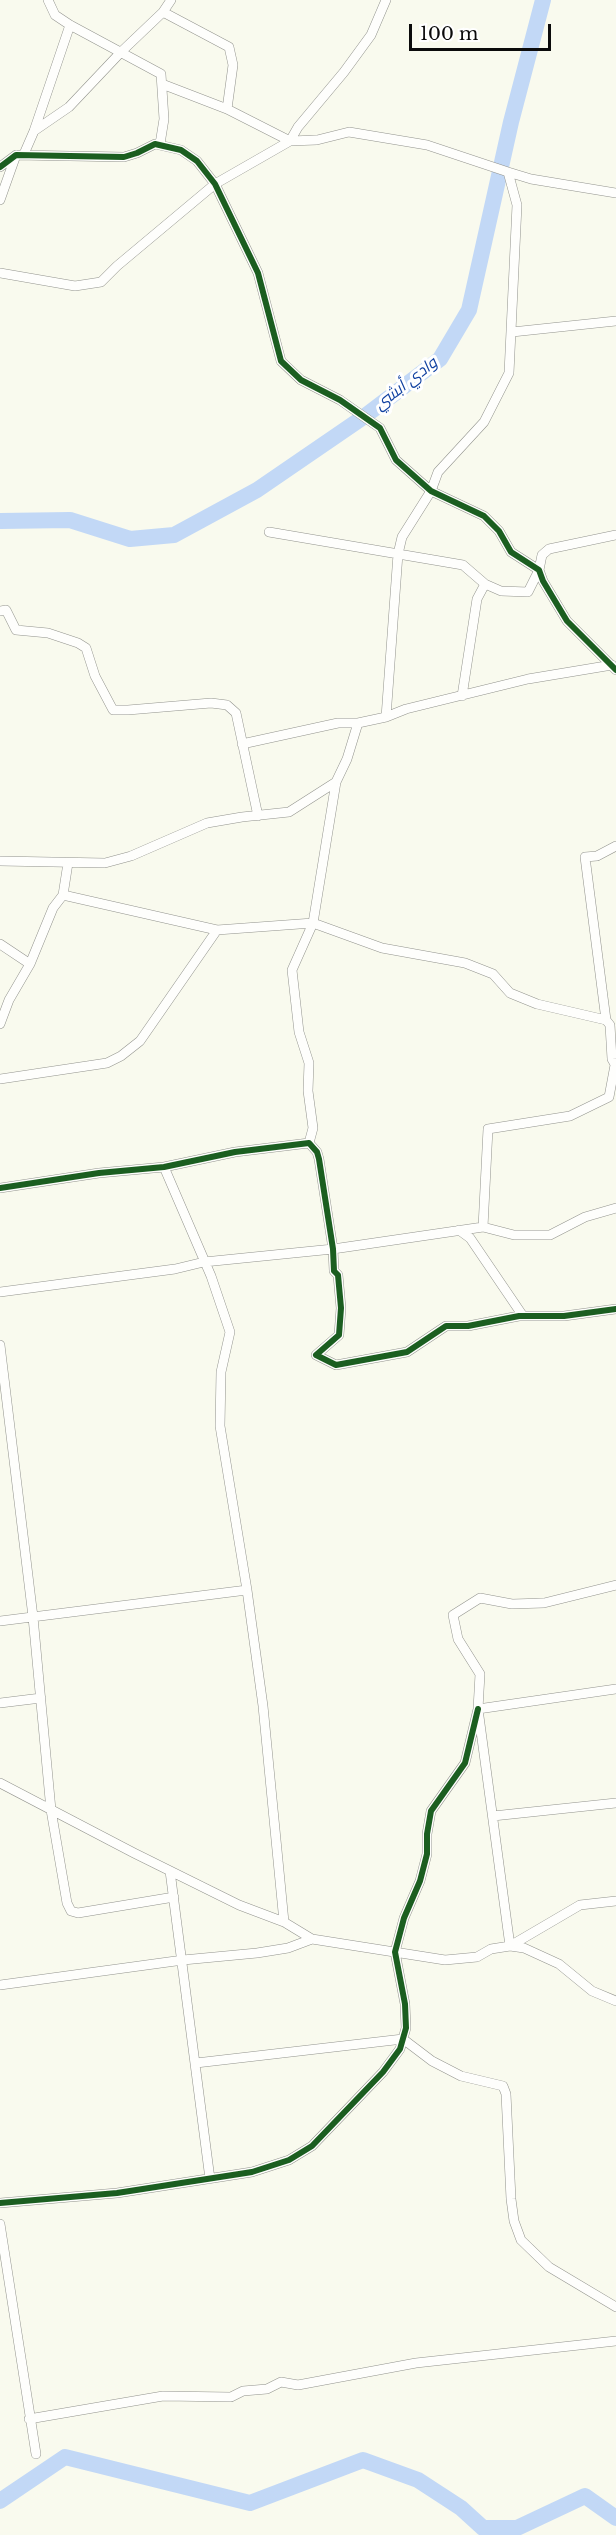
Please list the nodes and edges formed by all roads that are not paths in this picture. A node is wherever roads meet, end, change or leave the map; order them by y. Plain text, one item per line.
1 (48, 0) edge
2 (171, 0) edge
3 (386, 0) edge
4 (163, 12) junction
5 (70, 25) junction
6 (121, 52) junction
7 (162, 84) junction
8 (228, 109) junction
9 (34, 132) junction
10 (290, 141) junction
11 (160, 144) junction
12 (20, 155) junction
13 (0, 167) edge
14 (508, 172) junction
15 (215, 184) junction
16 (616, 193) edge
17 (0, 200) edge
18 (0, 273) edge
19 (616, 321) edge
20 (512, 332) junction
21 (431, 491) junction
22 (269, 532) dead end
23 (616, 535) edge
24 (398, 554) junction
25 (539, 570) junction
26 (485, 584) junction
27 (0, 611) edge
28 (614, 667) edge
29 (462, 696) junction
30 (386, 717) junction
31 (358, 723) junction
32 (242, 744) junction
33 (336, 782) junction
34 (258, 816) junction
35 (616, 846) edge
36 (0, 861) edge
37 (68, 863) junction
38 (63, 895) junction
39 (313, 923) junction
40 (217, 930) junction
41 (0, 944) edge
42 (30, 964) junction
43 (606, 1020) junction
44 (0, 1024) edge
45 (615, 1066) edge
46 (0, 1079) edge
47 (309, 1143) junction
48 (164, 1167) junction
49 (0, 1188) edge
50 (616, 1208) edge
51 (483, 1227) junction
52 (459, 1230) junction
53 (333, 1249) junction
54 (204, 1263) junction
55 (0, 1292) edge
56 (616, 1310) edge
57 (523, 1316) junction
58 (0, 1345) edge
59 (4, 1401) edge
60 (616, 1585) edge
61 (248, 1590) junction
62 (33, 1617) junction
63 (0, 1621) edge
64 (616, 1689) edge
65 (41, 1698) junction
66 (0, 1703) edge
67 (478, 1709) junction
68 (0, 1783) edge
69 (616, 1803) edge
70 (51, 1809) junction
71 (492, 1816) junction
72 (170, 1871) junction
73 (174, 1897) junction
74 (616, 1901) edge
75 (284, 1922) junction
76 (312, 1939) junction
77 (510, 1946) junction
78 (395, 1952) junction
79 (183, 1960) junction
80 (0, 1985) edge
81 (616, 2001) edge
82 (403, 2039) junction
83 (196, 2064) junction
84 (210, 2179) junction
85 (0, 2203) edge
86 (0, 2224) edge
87 (616, 2307) edge
88 (616, 2341) edge
89 (29, 2419) junction
90 (36, 2454) dead end

1 - 5 street
2 - 4 street
3 - 10 street
4 - 6 street
4 - 8 street
5 - 6 street
5 - 9 street
6 - 7 street
6 - 9 street
7 - 8 street
7 - 11 street
8 - 10 street
9 - 12 street
10 - 14 street
10 - 15 street
11 - 12 street
11 - 15 street
12 - 13 street
12 - 17 street
14 - 16 street
14 - 20 street
15 - 18 street
15 - 21 street
19 - 20 street
20 - 21 street
21 - 24 street
21 - 25 street
22 - 24 street
23 - 25 street
24 - 26 street
24 - 30 street
25 - 26 street
25 - 28 street
26 - 29 street
27 - 32 street
28 - 29 street
29 - 30 street
30 - 31 street
31 - 32 street
31 - 33 street
32 - 34 street
33 - 34 street
33 - 39 street
34 - 37 street
35 - 43 street
36 - 37 street
37 - 38 street
38 - 40 street
38 - 42 street
39 - 40 street
39 - 43 street
39 - 47 street
40 - 46 street
41 - 42 street
42 - 44 street
43 - 45 street
45 - 51 street
47 - 48 street
47 - 53 street
48 - 49 street
48 - 54 street
50 - 51 street
51 - 52 street
52 - 53 street
52 - 57 street
53 - 54 street
53 - 57 street
54 - 55 street
54 - 61 street
56 - 57 street
58 - 59 street
59 - 62 street
60 - 67 street
61 - 62 street
61 - 75 street
62 - 63 street
62 - 65 street
64 - 67 street
65 - 66 street
65 - 70 street
67 - 71 street
67 - 78 street
68 - 70 street
69 - 71 street
70 - 72 street
70 - 73 street
71 - 77 street
72 - 73 street
72 - 75 street
73 - 79 street
74 - 77 street
75 - 76 street
76 - 78 street
76 - 79 street
77 - 78 street
77 - 81 street
78 - 82 street
79 - 80 street
79 - 83 street
82 - 83 street
82 - 84 street
82 - 87 street
83 - 84 street
84 - 85 street
86 - 89 street
88 - 89 street
89 - 90 street

